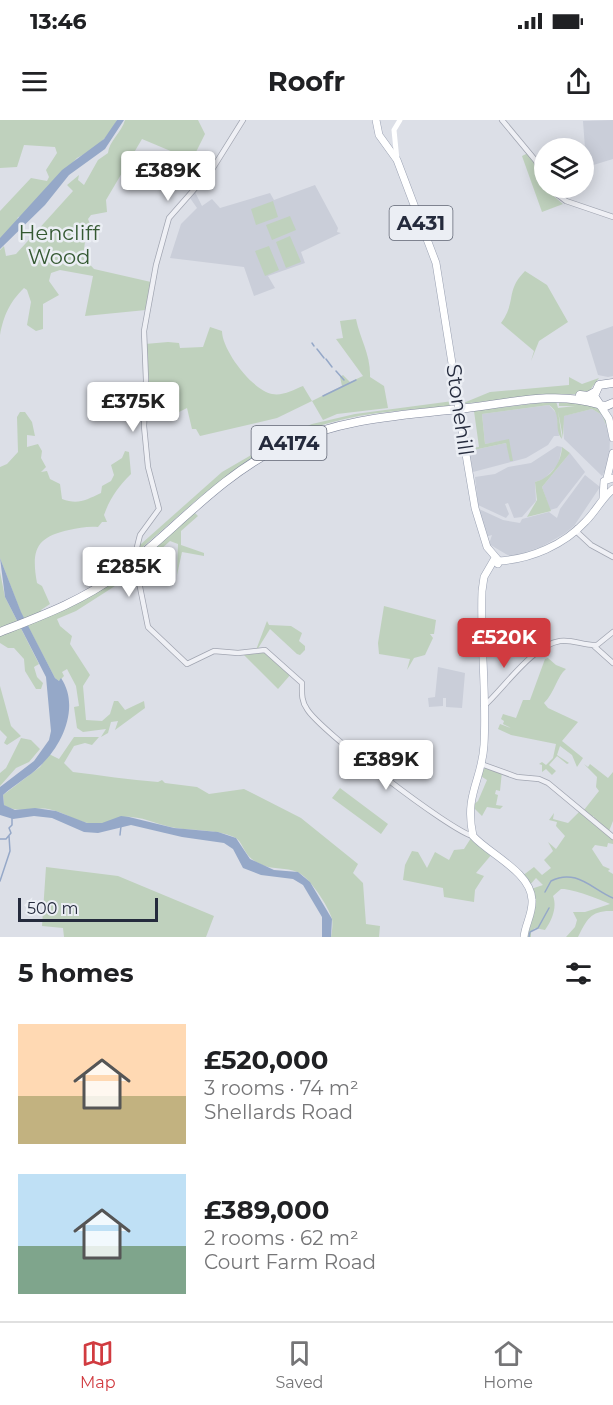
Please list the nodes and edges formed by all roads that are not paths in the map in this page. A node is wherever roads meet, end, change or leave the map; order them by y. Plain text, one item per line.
1 (243, 120) edge
2 (376, 120) edge
3 (400, 120) edge
4 (502, 120) edge
5 (395, 154) junction
6 (534, 159) edge
7 (563, 198) edge
8 (613, 217) edge
9 (612, 384) edge
10 (595, 392) junction
11 (613, 403) edge
12 (599, 404) junction
13 (613, 438) edge
14 (613, 453) edge
15 (610, 484) edge
16 (577, 529) junction
17 (550, 547) junction
18 (613, 557) edge
19 (496, 561) junction
20 (44, 613) junction
21 (0, 630) edge
22 (613, 632) edge
23 (594, 646) junction
24 (613, 663) edge
25 (486, 702) junction
26 (481, 764) junction
27 (473, 836) junction
28 (613, 837) edge
29 (524, 937) edge

1 - 27 street, bridge
2 - 5 main road, A431
3 - 5 main road
4 - 6 street
5 - 19 main road, Stonehill / A431, bridge
7 - 8 street
9 - 10 highway, A4174
10 - 12 highway
10 - 20 highway, A4174
11 - 12 highway, A4174
12 - 13 main road
12 - 20 highway, A4174
14 - 15 main road
15 - 16 main road
16 - 17 main road
16 - 17 main road
16 - 18 street
17 - 19 main road
19 - 25 main road
20 - 21 highway, A4174
22 - 23 street
23 - 24 street
23 - 25 street
25 - 26 main road
26 - 27 main road
26 - 28 street
27 - 29 main road

